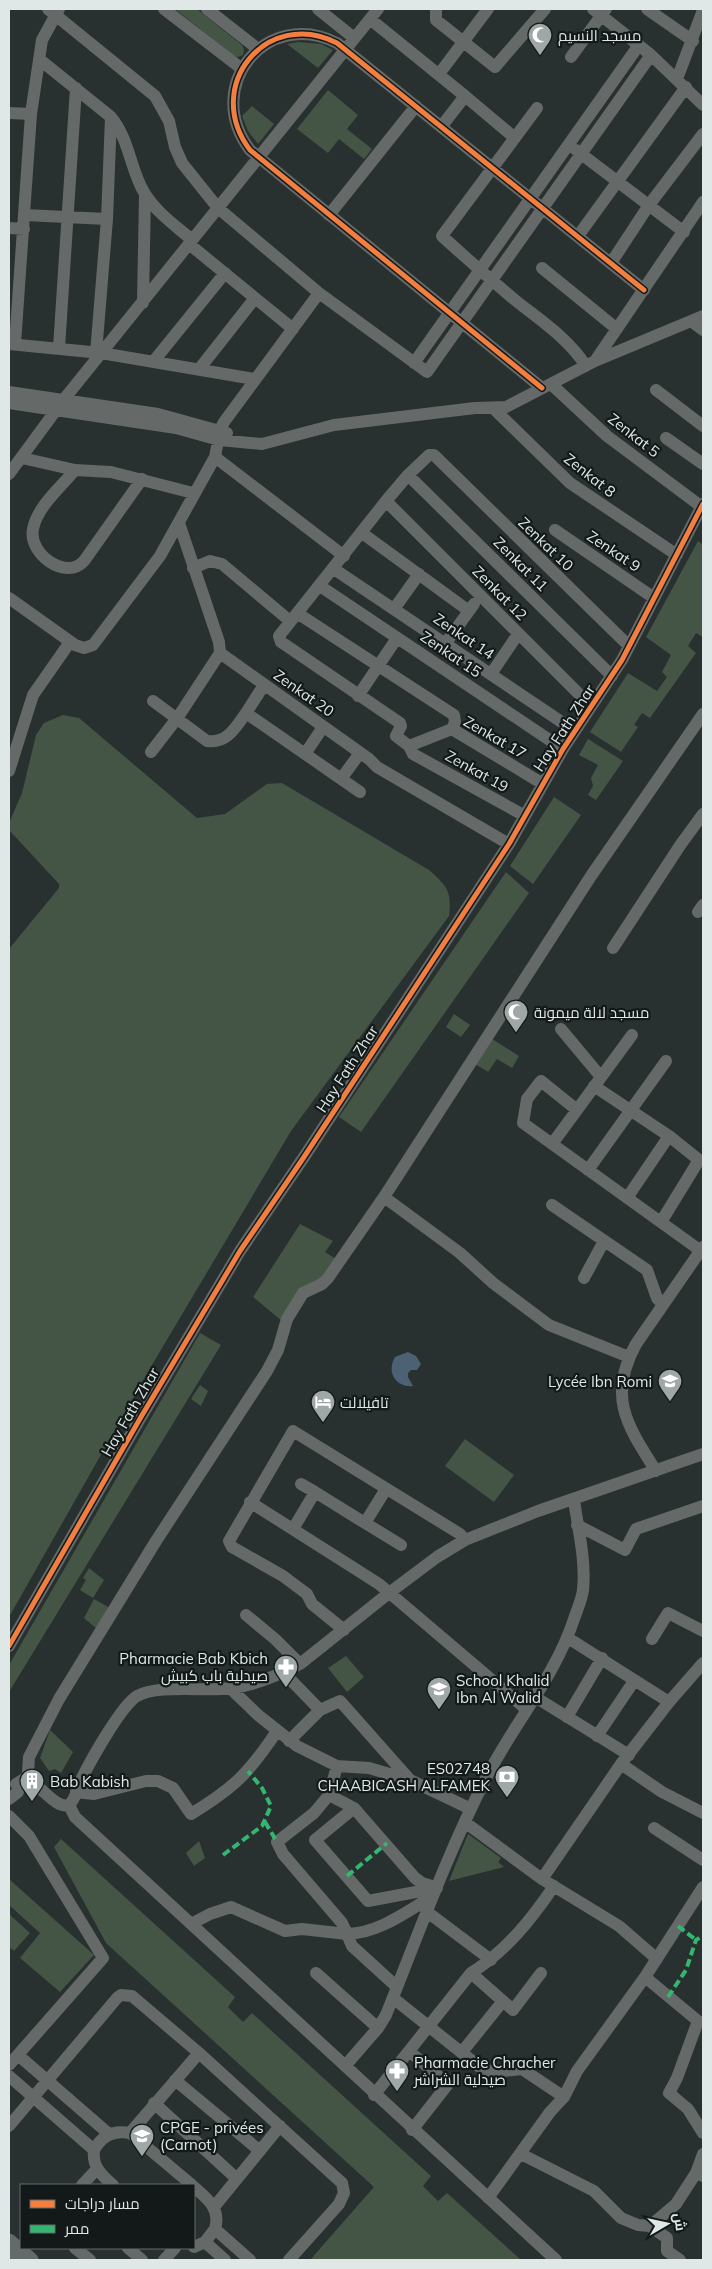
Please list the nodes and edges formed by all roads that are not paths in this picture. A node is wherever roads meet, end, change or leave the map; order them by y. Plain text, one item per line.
1 (164, 9) edge
2 (207, 9) edge
3 (318, 9) edge
4 (436, 9) edge
5 (488, 9) edge
6 (545, 9) edge
7 (647, 9) edge
8 (703, 10) edge
9 (54, 11) edge
10 (600, 11) edge
11 (374, 14) edge
12 (354, 38) junction
13 (693, 41) junction
14 (463, 42) junction
15 (639, 45) junction
16 (346, 48) junction
17 (258, 49) junction
18 (651, 55) junction
19 (570, 57) dead end
20 (39, 59) junction
21 (242, 69) junction
22 (440, 74) junction
23 (682, 83) junction
24 (76, 88) junction
25 (465, 96) junction
26 (703, 105) edge
27 (416, 106) junction
28 (538, 108) dead end
29 (9, 113) edge
30 (32, 114) junction
31 (112, 117) junction
32 (441, 126) junction
33 (703, 134) edge
34 (515, 138) junction
35 (570, 145) junction
36 (581, 154) junction
37 (258, 157) junction
38 (492, 167) junction
39 (617, 181) junction
40 (145, 194) junction
41 (532, 199) junction
42 (703, 202) edge
43 (649, 205) junction
44 (218, 208) junction
45 (544, 208) junction
46 (25, 215) junction
47 (330, 215) junction
48 (68, 218) junction
49 (107, 219) junction
50 (9, 228) edge
51 (24, 229) junction
52 (684, 232) junction
53 (578, 236) junction
54 (191, 242) junction
55 (611, 263) junction
56 (542, 268) dead end
57 (481, 271) junction
58 (225, 273) junction
59 (492, 280) junction
60 (644, 290) junction
61 (319, 293) junction
62 (255, 298) junction
63 (142, 303) junction
64 (450, 314) junction
65 (697, 319) edge
66 (462, 323) junction
67 (293, 329) junction
68 (617, 329) junction
69 (703, 330) edge
70 (12, 344) edge
71 (60, 348) junction
72 (99, 353) junction
73 (153, 362) junction
74 (414, 363) junction
75 (590, 364) junction
76 (200, 368) junction
77 (254, 379) junction
78 (546, 386) junction
79 (656, 390) dead end
80 (9, 392) edge
81 (9, 403) edge
82 (62, 404) junction
83 (493, 408) junction
84 (703, 426) edge
85 (219, 435) junction
86 (666, 438) dead end
87 (215, 457) junction
88 (22, 458) junction
89 (703, 464) edge
90 (75, 470) junction
91 (9, 474) edge
92 (408, 475) junction
93 (142, 479) junction
94 (193, 493) junction
95 (386, 501) junction
96 (702, 506) edge
97 (179, 523) junction
98 (555, 530) dead end
99 (362, 532) junction
100 (344, 556) junction
101 (677, 556) junction
102 (193, 568) junction
103 (334, 569) junction
104 (419, 574) junction
105 (320, 586) junction
106 (480, 596) junction
107 (9, 598) edge
108 (654, 598) junction
109 (394, 609) junction
110 (469, 611) junction
111 (294, 617) junction
112 (518, 634) junction
113 (397, 638) junction
114 (70, 642) junction
115 (445, 644) junction
116 (629, 646) junction
117 (220, 653) junction
118 (378, 666) junction
119 (491, 674) junction
120 (612, 676) junction
121 (264, 685) junction
122 (358, 696) junction
123 (153, 701) dead end
124 (591, 706) junction
125 (246, 712) junction
126 (703, 714) edge
127 (178, 717) junction
128 (323, 727) junction
129 (452, 729) junction
130 (576, 731) junction
131 (563, 749) junction
132 (411, 750) junction
133 (151, 752) dead end
134 (305, 754) junction
135 (365, 756) junction
136 (9, 771) edge
137 (342, 779) junction
138 (543, 784) junction
139 (360, 792) dead end
140 (703, 814) edge
141 (525, 816) junction
142 (510, 844) junction
143 (613, 948) dead end
144 (560, 1029) dead end
145 (632, 1035) dead end
146 (666, 1062) dead end
147 (598, 1082) junction
148 (577, 1110) junction
149 (631, 1110) junction
150 (669, 1136) junction
151 (552, 1144) junction
152 (588, 1170) junction
153 (384, 1197) junction
154 (628, 1198) junction
155 (552, 1205) dead end
156 (661, 1222) junction
157 (604, 1240) junction
158 (702, 1249) edge
159 (584, 1278) dead end
160 (663, 1305) junction
161 (629, 1357) junction
162 (703, 1454) edge
163 (656, 1470) junction
164 (300, 1484) dead end
165 (386, 1488) junction
166 (315, 1492) junction
167 (574, 1500) junction
168 (250, 1502) junction
169 (703, 1506) edge
170 (365, 1523) junction
171 (577, 1525) junction
172 (293, 1529) junction
173 (465, 1540) junction
174 (401, 1544) dead end
175 (389, 1593) junction
176 (246, 1615) dead end
177 (344, 1630) junction
178 (703, 1631) edge
179 (568, 1638) junction
180 (652, 1639) dead end
181 (9, 1646) edge
182 (602, 1658) junction
183 (300, 1664) junction
184 (702, 1667) edge
185 (284, 1673) junction
186 (634, 1681) junction
187 (231, 1689) junction
188 (535, 1697) junction
189 (669, 1702) junction
190 (526, 1709) junction
191 (320, 1710) junction
192 (567, 1716) junction
193 (277, 1731) junction
194 (597, 1736) junction
195 (289, 1741) junction
196 (625, 1760) junction
197 (336, 1766) junction
198 (410, 1780) junction
199 (17, 1789) edge
200 (76, 1792) junction
201 (329, 1795) junction
202 (69, 1805) junction
203 (354, 1808) junction
204 (471, 1809) junction
205 (703, 1813) edge
206 (9, 1816) edge
207 (466, 1823) junction
208 (654, 1828) dead end
209 (703, 1860) edge
210 (542, 1879) junction
211 (554, 1886) junction
212 (703, 1886) edge
213 (435, 1892) junction
214 (426, 1911) junction
215 (191, 1924) junction
216 (347, 1934) junction
217 (657, 1959) junction
218 (491, 1960) junction
219 (316, 1973) dead end
220 (471, 1973) junction
221 (541, 1973) dead end
222 (645, 1976) junction
223 (395, 1992) junction
224 (504, 2001) junction
225 (429, 2026) junction
226 (378, 2028) junction
227 (409, 2051) junction
228 (462, 2052) junction
229 (199, 2053) junction
230 (18, 2055) junction
231 (9, 2065) edge
232 (344, 2066) junction
233 (9, 2076) edge
234 (175, 2080) junction
235 (48, 2081) junction
236 (374, 2095) junction
237 (34, 2097) junction
238 (564, 2097) junction
239 (154, 2103) junction
240 (9, 2126) edge
241 (280, 2126) junction
242 (412, 2130) junction
243 (130, 2133) junction
244 (703, 2133) edge
245 (109, 2134) junction
246 (94, 2150) junction
247 (260, 2151) junction
248 (521, 2154) junction
249 (703, 2154) edge
250 (97, 2169) junction
251 (700, 2174) edge
252 (237, 2179) junction
253 (83, 2184) edge
254 (112, 2184) edge
255 (191, 2184) edge
256 (195, 2188) edge
257 (488, 2198) junction
258 (214, 2207) junction
259 (650, 2226) junction
260 (215, 2229) junction
261 (9, 2241) edge
262 (199, 2244) edge
263 (76, 2249) edge
264 (129, 2249) edge
265 (174, 2249) edge
266 (21, 2256) edge
267 (90, 2260) edge
268 (142, 2260) edge
269 (164, 2260) edge
270 (225, 2260) edge
271 (250, 2260) edge
272 (289, 2260) edge
273 (556, 2260) edge
274 (680, 2260) edge

1 - 21 street
2 - 17 street
3 - 12 street
4 - 14 street
5 - 14 street
6 - 14 street
7 - 13 street
8 - 13 street
9 - 20 street
9 - 44 street
10 - 15 street
10 - 19 street
11 - 12 street
11 - 22 street
12 - 16 street
13 - 23 street
14 - 22 street
15 - 18 street
15 - 35 street
16 - 17 street
16 - 27 street
16 - 37 street
17 - 21 street, Zenkat 5
18 - 23 street
18 - 36 street
20 - 24 street
20 - 30 street
21 - 37 street, Zenkat 5
22 - 25 street
23 - 26 street
23 - 39 street
24 - 31 street
24 - 48 street
25 - 32 street
25 - 34 street
27 - 32 street
27 - 47 street
28 - 34 street
29 - 30 street
30 - 46 street
31 - 40 street
31 - 49 street
32 - 38 street
33 - 43 street
34 - 38 street
35 - 36 street
35 - 41 street
36 - 39 street
36 - 45 street
37 - 44 street
37 - 47 street, Zenkat 5
38 - 41 street
38 - 57 street
39 - 43 street
39 - 53 street
40 - 54 street
40 - 63 street
41 - 45 street
41 - 57 street
42 - 52 street
43 - 52 street
43 - 55 street
44 - 54 street
44 - 61 street
45 - 53 street
45 - 59 street
46 - 48 street
46 - 51 street
47 - 64 street, Zenkat 5
48 - 49 street
48 - 71 street
49 - 72 street
50 - 51 street
51 - 70 street
52 - 60 street
53 - 55 street
54 - 58 street
54 - 63 street
55 - 60 street
56 - 68 street
57 - 59 street
57 - 64 street
58 - 62 street
58 - 73 street
59 - 66 street
59 - 75 street
60 - 68 street
61 - 67 street
61 - 74 street
62 - 67 street
62 - 76 street
63 - 72 street
64 - 66 street, Zenkat 5
64 - 74 street
65 - 69 street
65 - 75 street
66 - 74 street
66 - 78 street, Zenkat 5
67 - 77 street
68 - 75 street
70 - 71 street
71 - 72 street
72 - 73 street
72 - 82 street
73 - 76 street
75 - 78 street
76 - 77 street
77 - 85 street
78 - 83 street
78 - 96 street, Zenkat 5
79 - 84 street
80 - 82 street
81 - 82 street
82 - 85 street
82 - 88 street
83 - 85 street
83 - 101 street, Zenkat 8
85 - 87 street
86 - 89 street
87 - 94 street
87 - 100 street
88 - 90 street
88 - 91 street
90 - 93 street
90 - 93 street
92 - 95 street
92 - 116 street, Zenkat 10
92 - 120 street, Zenkat 11
93 - 94 street
94 - 97 street
95 - 99 street
95 - 106 street, Zenkat 12
96 - 101 street, Hay Fath Zhar
97 - 102 street
97 - 114 street
98 - 108 street, Zenkat 9
99 - 100 street
99 - 104 street
100 - 103 street
101 - 108 street, Hay Fath Zhar
102 - 111 street
102 - 117 street
103 - 105 street
103 - 109 street, Zenkat 14
104 - 109 street
104 - 110 street
105 - 111 street
105 - 113 street, Zenkat 15
106 - 110 street
106 - 112 street, Zenkat 12
107 - 114 street
108 - 116 street, Hay Fath Zhar
109 - 115 street, Zenkat 14
110 - 115 street
111 - 118 street
111 - 122 street
112 - 119 street
112 - 124 street, Zenkat 12
113 - 118 street
113 - 131 street, Zenkat 15
114 - 136 street
115 - 119 street, Zenkat 14
116 - 120 street, Hay Fath Zhar
117 - 121 street, Zenkat 20
117 - 127 street
118 - 122 street
118 - 129 street
119 - 130 street, Zenkat 14
120 - 124 street, Hay Fath Zhar
121 - 125 street
121 - 128 street, Zenkat 20
122 - 132 street
123 - 127 street
124 - 130 street, Hay Fath Zhar
125 - 127 street
125 - 134 street
126 - 153 street
127 - 133 street
128 - 134 street
128 - 135 street, Zenkat 20
129 - 132 street, Zenkat 17
129 - 138 street, Zenkat 17
130 - 131 street, Hay Fath Zhar
131 - 138 street, Hay Fath Zhar
132 - 141 street, Zenkat 19
134 - 137 street
135 - 137 street
135 - 142 street, Zenkat 20
137 - 139 street
138 - 141 street, Hay Fath Zhar
140 - 143 street
141 - 142 street, Hay Fath Zhar
142 - 181 street, Hay Fath Zhar
144 - 147 street
145 - 147 street
146 - 149 street
147 - 148 street
147 - 149 street
148 - 151 street
148 - 151 street
149 - 150 street
149 - 152 street
150 - 154 street
150 - 156 street
151 - 152 street
152 - 154 street
153 - 161 street
153 - 199 street
154 - 156 street
155 - 157 street
156 - 158 street
157 - 159 street
157 - 160 street
158 - 160 street
160 - 161 street
161 - 163 street
162 - 163 street
163 - 167 street
164 - 166 street
165 - 168 street
165 - 170 street
165 - 173 street
166 - 170 street
166 - 172 street
167 - 171 street
167 - 173 street
168 - 172 street
168 - 177 street
169 - 171 street
170 - 174 street
171 - 179 street
172 - 175 street
173 - 175 street
175 - 177 street
175 - 190 street
176 - 183 street
177 - 183 street
178 - 180 street
179 - 182 street
179 - 188 street
182 - 186 street
182 - 192 street
183 - 185 street
184 - 189 street
185 - 187 street
185 - 191 street
186 - 189 street
186 - 194 street
187 - 193 street
187 - 200 street
188 - 190 street
188 - 192 street
189 - 196 street
190 - 204 street
191 - 195 street
191 - 198 street
192 - 194 street
193 - 195 street
193 - 200 street
194 - 196 street
195 - 197 street
196 - 205 street
196 - 210 street
197 - 198 street
197 - 201 street
198 - 204 street
199 - 202 street
200 - 202 street
201 - 203 street
201 - 216 street
202 - 215 street
203 - 213 street
203 - 213 street
204 - 207 street
206 - 230 street
207 - 210 street
207 - 213 street
208 - 209 street
210 - 211 street
211 - 217 street
211 - 218 street
212 - 217 street
213 - 214 street
213 - 216 street
214 - 218 street
214 - 223 street
215 - 216 street
215 - 232 street
216 - 223 street
217 - 222 street
218 - 220 street
219 - 226 street
220 - 224 street
220 - 225 street
221 - 224 street
222 - 238 street
222 - 244 street
223 - 225 street
223 - 226 street
224 - 228 street
225 - 227 street
225 - 228 street
226 - 232 street
227 - 236 street
227 - 242 street
228 - 238 street
229 - 234 street
229 - 235 street
229 - 241 street
230 - 231 street
230 - 235 street
232 - 236 street
233 - 237 street
234 - 239 street
234 - 247 street
235 - 237 street
235 - 245 street
236 - 242 street
237 - 240 street
237 - 246 street
238 - 248 street
239 - 243 street
239 - 252 street
241 - 247 street
241 - 272 street
242 - 257 street
243 - 245 street
243 - 255 street
245 - 246 street
246 - 250 street
247 - 252 street
248 - 257 street
248 - 259 street
249 - 251 street
250 - 253 street
250 - 254 street
251 - 259 street
252 - 258 street
256 - 258 street
257 - 273 street
258 - 260 street
259 - 274 street
260 - 262 street
260 - 271 street
261 - 266 main road
262 - 270 street
263 - 267 street
264 - 268 street
265 - 269 street

